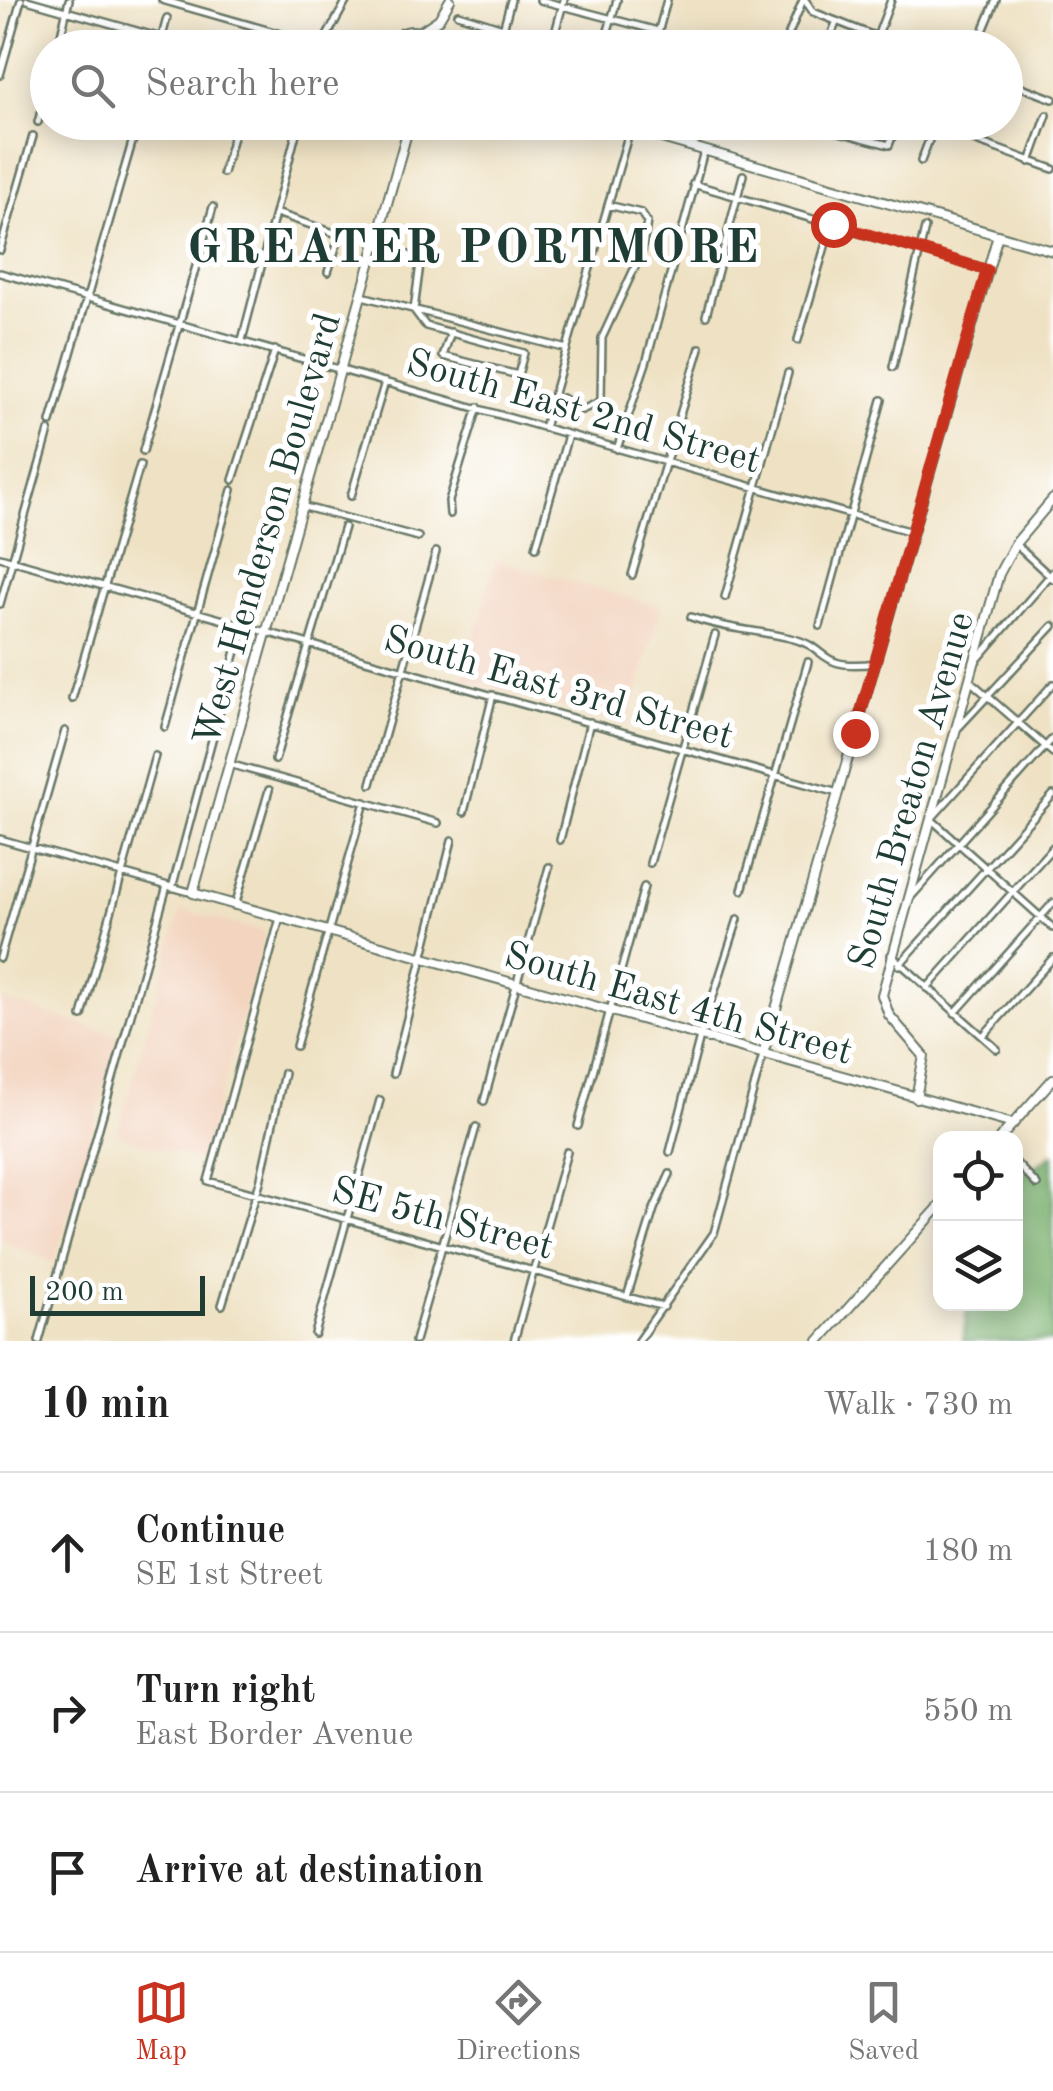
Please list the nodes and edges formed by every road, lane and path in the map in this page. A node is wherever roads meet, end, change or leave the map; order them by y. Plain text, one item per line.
1 (24, 0) edge
2 (70, 0) edge
3 (162, 0) edge
4 (347, 0) edge
5 (450, 0) edge
6 (511, 0) edge
7 (540, 0) edge
8 (617, 0) edge
9 (667, 0) edge
10 (804, 0) edge
11 (891, 0) edge
12 (996, 0) edge
13 (564, 3) edge
14 (66, 12) junction
15 (458, 14) dead end
16 (166, 18) dead end
17 (439, 19) junction
18 (611, 19) junction
19 (837, 21) junction
20 (503, 28) joint
21 (62, 30) edge
22 (132, 30) edge
23 (164, 30) edge
24 (266, 30) edge
25 (331, 30) edge
26 (422, 30) edge
27 (439, 30) edge
28 (557, 30) edge
29 (608, 30) edge
30 (654, 30) edge
31 (658, 30) edge
32 (791, 30) edge
33 (833, 30) edge
34 (861, 30) edge
35 (880, 30) edge
36 (984, 30) edge
37 (0, 75) edge
38 (1023, 88) edge
39 (1053, 99) edge
40 (1047, 116) dead end
41 (32, 140) edge
42 (133, 140) edge
43 (232, 140) edge
44 (295, 140) edge
45 (405, 140) edge
46 (626, 140) edge
47 (671, 140) edge
48 (868, 140) edge
49 (891, 140) edge
50 (929, 140) edge
51 (974, 140) edge
52 (982, 140) edge
53 (981, 143) junction
54 (704, 151) junction
55 (922, 161) dead end
56 (1030, 162) junction
57 (1053, 169) edge
58 (223, 173) dead end
59 (743, 175) dead end
60 (693, 184) junction
61 (738, 198) junction
62 (608, 205) junction
63 (837, 205) dead end
64 (213, 207) dead end
65 (276, 213) junction
66 (833, 224) junction
67 (925, 228) dead end
68 (998, 235) junction
69 (373, 246) junction
70 (0, 250) edge
71 (919, 250) junction
72 (1053, 251) edge
73 (987, 270) junction
74 (328, 272) dead end
75 (0, 273) edge
76 (359, 295) junction
77 (88, 300) junction
78 (414, 310) junction
79 (706, 316) dead end
80 (178, 323) junction
81 (451, 332) junction
82 (528, 339) junction
83 (242, 340) junction
84 (798, 340) dead end
85 (700, 348) dead end
86 (275, 350) junction
87 (567, 350) junction
88 (524, 352) junction
89 (893, 367) dead end
90 (338, 368) junction
91 (788, 373) dead end
92 (385, 382) junction
93 (562, 398) dead end
94 (882, 400) dead end
95 (478, 406) junction
96 (51, 422) dead end
97 (544, 428) junction
98 (49, 430) dead end
99 (568, 436) junction
100 (617, 448) junction
101 (143, 452) dead end
102 (664, 463) junction
103 (140, 465) dead end
104 (233, 480) dead end
105 (756, 488) junction
106 (232, 490) dead end
107 (351, 496) dead end
108 (1053, 499) edge
109 (302, 506) junction
110 (450, 514) dead end
111 (850, 515) junction
112 (344, 527) dead end
113 (912, 532) junction
114 (418, 537) dead end
115 (1015, 544) junction
116 (536, 547) dead end
117 (436, 552) dead end
118 (0, 557) edge
119 (12, 561) junction
120 (632, 575) dead end
121 (1052, 575) edge
122 (105, 586) junction
123 (725, 596) dead end
124 (0, 604) edge
125 (197, 613) junction
126 (691, 617) dead end
127 (243, 624) junction
128 (820, 626) dead end
129 (1053, 626) edge
130 (266, 630) junction
131 (715, 635) dead end
132 (311, 644) junction
133 (808, 662) dead end
134 (876, 663) junction
135 (973, 665) junction
136 (405, 671) junction
137 (968, 679) junction
138 (1053, 684) edge
139 (493, 695) junction
140 (989, 697) junction
141 (72, 700) dead end
142 (590, 722) junction
143 (1018, 722) junction
144 (165, 727) dead end
145 (65, 730) dead end
146 (953, 733) junction
147 (1053, 738) edge
148 (1045, 746) junction
149 (682, 750) junction
150 (1053, 753) edge
151 (155, 756) dead end
152 (275, 760) dead end
153 (229, 764) junction
154 (774, 775) junction
155 (371, 784) dead end
156 (269, 790) dead end
157 (838, 793) junction
158 (1053, 795) edge
159 (365, 802) junction
160 (464, 812) dead end
161 (931, 819) junction
162 (438, 823) dead end
163 (0, 839) edge
164 (452, 840) dead end
165 (560, 840) dead end
166 (959, 843) junction
167 (1053, 847) edge
168 (30, 848) junction
169 (650, 863) dead end
170 (549, 867) dead end
171 (988, 869) junction
172 (125, 874) junction
173 (169, 887) junction
174 (644, 887) dead end
175 (742, 890) dead end
176 (1013, 892) junction
177 (193, 893) junction
178 (1053, 903) edge
179 (904, 904) junction
180 (235, 906) junction
181 (1041, 917) junction
182 (280, 918) junction
183 (738, 919) dead end
184 (1053, 928) edge
185 (330, 930) junction
186 (892, 955) junction
187 (421, 957) junction
188 (0, 958) edge
189 (1053, 958) edge
190 (899, 965) junction
191 (516, 984) junction
192 (927, 988) junction
193 (609, 1010) junction
194 (955, 1013) junction
195 (82, 1016) dead end
196 (700, 1036) junction
197 (983, 1036) junction
198 (296, 1046) dead end
199 (998, 1049) dead end
200 (764, 1054) junction
201 (284, 1073) dead end
202 (394, 1074) dead end
203 (1053, 1079) edge
204 (916, 1098) junction
205 (380, 1100) dead end
206 (484, 1101) dead end
207 (1013, 1124) junction
208 (578, 1126) dead end
209 (476, 1127) dead end
210 (1007, 1131) edge
211 (567, 1152) dead end
212 (670, 1152) dead end
213 (1023, 1169) edge
214 (670, 1174) dead end
215 (1038, 1185) dead end
216 (255, 1194) junction
217 (933, 1214) edge
218 (349, 1220) junction
219 (442, 1246) junction
220 (534, 1271) junction
221 (628, 1296) junction
222 (222, 1306) dead end
223 (664, 1307) junction
224 (314, 1334) dead end
225 (39, 1341) edge
226 (415, 1341) edge
227 (514, 1341) edge
228 (638, 1341) edge
229 (820, 1341) edge

1 - 14 street
1 - 37 street
2 - 14 street
3 - 24 street
4 - 25 street
5 - 17 street
6 - 20 street
7 - 13 street
8 - 18 street
9 - 31 street
10 - 19 street
10 - 32 street
11 - 35 street
12 - 36 street
13 - 18 street
13 - 28 street
14 - 21 street
14 - 22 street
15 - 20 street
16 - 23 street
17 - 26 street
17 - 27 street
18 - 29 street
18 - 30 street
19 - 33 street
19 - 34 street
38 - 39 street
40 - 56 street
41 - 70 street
42 - 77 street
43 - 58 street
44 - 65 street
45 - 69 street, West Henderson Boulevard
46 - 62 street
47 - 54 street
48 - 49 street
50 - 55 street
51 - 53 street
52 - 53 street
53 - 56 street
54 - 60 street
54 - 68 street
56 - 57 street
59 - 61 street
60 - 61 street
60 - 100 street
61 - 66 street
61 - 79 street
62 - 87 street
62 - 93 street
63 - 66 street
64 - 80 street
65 - 74 street
65 - 83 street
66 - 71 street
66 - 84 street
67 - 71 street
68 - 72 street
68 - 73 street
69 - 76 street, West Henderson Boulevard
69 - 78 street
71 - 73 street
71 - 89 street
73 - 113 street
75 - 77 street, South East 2nd Street
76 - 78 street
76 - 90 street, West Henderson Boulevard
77 - 80 street, South East 2nd Street
77 - 96 street
78 - 81 street
78 - 82 street
80 - 83 street, South East 2nd Street
80 - 101 street
81 - 88 street
81 - 88 street
82 - 87 street
82 - 88 street
83 - 86 street, South East 2nd Street
85 - 102 street
86 - 90 street, South East 2nd Street
86 - 104 street
87 - 97 street
90 - 92 street, South East 2nd Street
90 - 109 street, West Henderson Boulevard
91 - 105 street
92 - 95 street, South East 2nd Street
92 - 107 street
94 - 111 street
95 - 97 street, South East 2nd Street
95 - 110 street
97 - 99 street, South East 2nd Street
98 - 119 street
99 - 100 street, South East 2nd Street
99 - 116 street
100 - 102 street, South East 2nd Street
102 - 105 street, South East 2nd Street
102 - 120 street
103 - 122 street
105 - 111 street, South East 2nd Street
105 - 123 street
106 - 125 street
108 - 115 street, South Breaton Avenue
109 - 114 street
109 - 130 street, West Henderson Boulevard
111 - 113 street, South East 2nd Street
111 - 128 street
112 - 132 street
113 - 134 street
115 - 121 street
115 - 135 street, South Breaton Avenue
117 - 136 street
118 - 119 street, South East 3rd Street
119 - 122 street, South East 3rd Street
119 - 124 street
121 - 135 street
122 - 125 street, South East 3rd Street
122 - 141 street
125 - 127 street, South East 3rd Street
125 - 144 street
126 - 134 street
127 - 130 street, South East 3rd Street
127 - 173 street
129 - 140 street
130 - 132 street, South East 3rd Street
130 - 153 street, West Henderson Boulevard
131 - 149 street
132 - 136 street, South East 3rd Street
132 - 152 street
133 - 154 street
134 - 157 street
135 - 137 street, South Breaton Avenue
136 - 139 street, South East 3rd Street
136 - 155 street
137 - 140 street
137 - 146 street, South Breaton Avenue
138 - 143 street
139 - 142 street, South East 3rd Street
139 - 160 street
140 - 143 street
140 - 146 street
142 - 149 street, South East 3rd Street
142 - 165 street
143 - 148 street
143 - 161 street
145 - 168 street
146 - 161 street, South Breaton Avenue
147 - 148 street
148 - 150 street
148 - 166 street
149 - 154 street, South East 3rd Street
149 - 169 street
151 - 172 street
153 - 159 street
153 - 177 street, West Henderson Boulevard
154 - 157 street, South East 3rd Street
154 - 175 street
156 - 180 street
157 - 200 street
158 - 171 street
159 - 162 street
159 - 185 street
161 - 166 street
161 - 179 street, South Breaton Avenue
163 - 168 street
164 - 187 street
166 - 171 street
166 - 179 street
167 - 176 street
168 - 172 street
168 - 188 street
170 - 191 street
171 - 176 street
171 - 190 street
172 - 173 street
172 - 195 street
173 - 177 street
173 - 225 street
174 - 193 street
176 - 181 street
176 - 192 street
177 - 180 street, South East 4th Street
178 - 181 street
179 - 186 street, South Breaton Avenue
180 - 182 street, South East 4th Street
181 - 184 street
181 - 194 street
182 - 185 street, South East 4th Street
182 - 216 street, SE 5th Street
183 - 196 street
185 - 187 street, South East 4th Street
185 - 198 street
186 - 190 street
186 - 204 street, South Breaton Avenue
187 - 191 street, South East 4th Street
187 - 202 street
189 - 197 street
190 - 192 street
191 - 193 street, South East 4th Street
191 - 206 street
192 - 194 street
193 - 196 street, South East 4th Street
193 - 208 street
194 - 197 street
196 - 200 street, South East 4th Street
196 - 212 street
197 - 199 street
200 - 204 street, South East 4th Street
200 - 223 street
201 - 216 street
203 - 207 street
204 - 207 street, South East 4th Street
205 - 218 street
207 - 210 street
209 - 219 street
211 - 220 street
213 - 215 street
214 - 221 street
216 - 218 street, SE 5th Street
216 - 222 street
217 - 229 street
218 - 219 street, SE 5th Street
218 - 224 street
219 - 220 street, SE 5th Street
219 - 226 street
220 - 221 street, SE 5th Street
220 - 227 street
221 - 223 street, SE 5th Street
223 - 228 street

